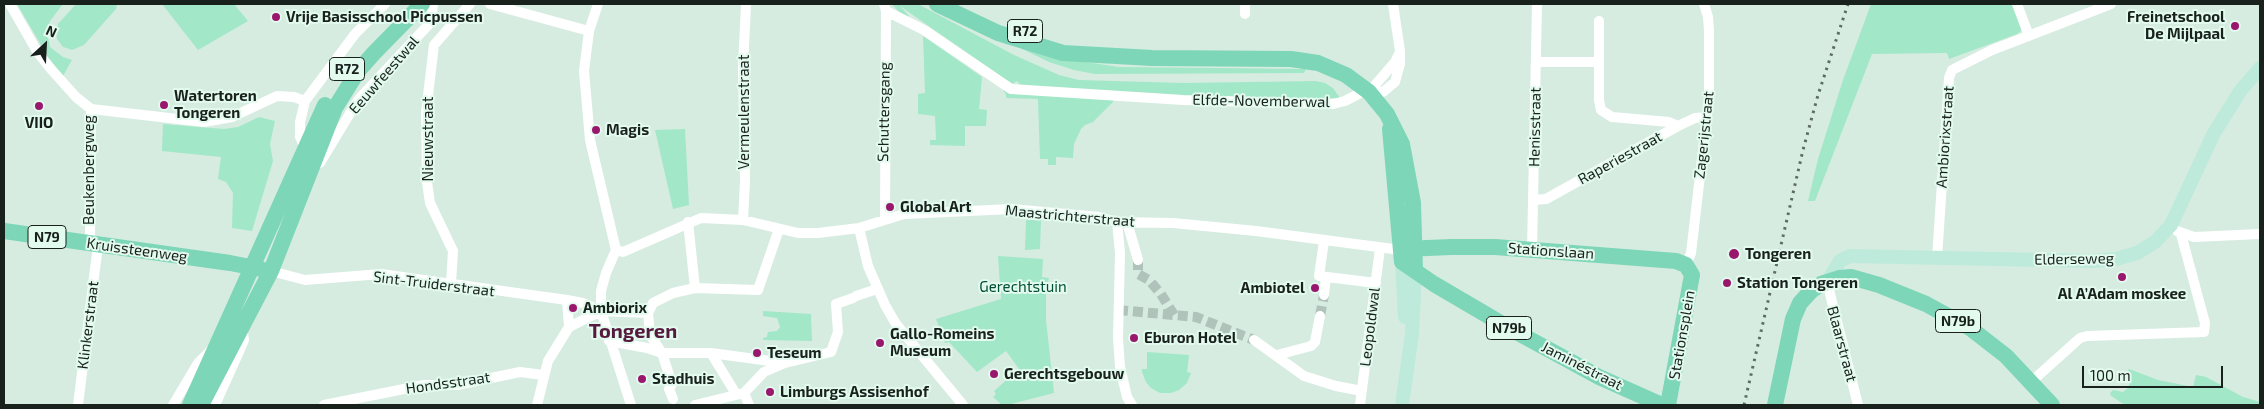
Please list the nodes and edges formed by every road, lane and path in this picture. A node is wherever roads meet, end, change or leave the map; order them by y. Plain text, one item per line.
1 (10, 4) edge
2 (385, 4) edge
3 (409, 4) edge
4 (422, 4) edge
5 (433, 4) edge
6 (470, 4) edge
7 (490, 4) edge
8 (598, 4) edge
9 (746, 4) edge
10 (937, 4) edge
11 (961, 4) edge
12 (1393, 4) edge
13 (1537, 4) edge
14 (1704, 4) edge
15 (2017, 4) edge
16 (2111, 4) edge
17 (885, 7) edge
18 (1600, 21) dead end
19 (589, 31) junction
20 (2029, 36) junction
21 (1091, 54) junction
22 (1536, 62) junction
23 (1599, 62) junction
24 (2260, 68) edge
25 (1369, 92) junction
26 (305, 101) junction
27 (91, 109) junction
28 (1707, 117) junction
29 (1390, 119) junction
30 (1678, 126) junction
31 (305, 148) junction
32 (311, 168) junction
33 (1534, 200) junction
34 (1413, 203) junction
35 (743, 220) junction
36 (885, 220) junction
37 (688, 222) junction
38 (1122, 222) junction
39 (859, 228) junction
40 (779, 229) junction
41 (2176, 229) junction
42 (4, 231) edge
43 (2260, 234) edge
44 (1324, 241) junction
45 (94, 244) junction
46 (1451, 247) junction
47 (1380, 248) junction
48 (616, 250) junction
49 (1532, 250) junction
50 (1120, 253) junction
51 (1408, 258) junction
52 (1937, 258) junction
53 (1686, 265) junction
54 (252, 267) junction
55 (270, 271) junction
56 (1326, 277) junction
57 (1827, 282) junction
58 (451, 283) junction
59 (1376, 283) junction
60 (1434, 284) junction
61 (691, 289) junction
62 (877, 289) junction
63 (1324, 295) tunnel mouth
64 (1414, 299) junction
65 (568, 300) junction
66 (601, 311) junction
67 (648, 313) junction
68 (1320, 316) tunnel mouth
69 (242, 327) junction
70 (569, 327) junction
71 (1254, 340) tunnel mouth
72 (609, 341) junction
73 (217, 343) junction
74 (1408, 350) junction
75 (662, 353) junction
76 (711, 353) junction
77 (1277, 354) junction
78 (785, 363) junction
79 (543, 375) junction
80 (2032, 382) junction
81 (1362, 391) junction
82 (740, 394) junction
83 (672, 399) dead end
84 (629, 403) edge
85 (78, 405) edge
86 (173, 405) edge
87 (190, 405) edge
88 (201, 405) edge
89 (215, 405) edge
90 (324, 405) edge
91 (537, 405) edge
92 (695, 405) edge
93 (749, 405) edge
94 (964, 405) edge
95 (1132, 405) edge
96 (1360, 405) edge
97 (1402, 405) edge
98 (1662, 405) edge
99 (1668, 405) edge
100 (1775, 405) edge
101 (1858, 405) edge
102 (2052, 405) edge

1 - 27 street, Beukenbergweg
2 - 26 street
3 - 31 main road, Eeuwfeestwal / R72
4 - 32 main road, Eeuwfeestwal / R72
5 - 32 street, Eeuwfeestwal
6 - 58 street, Nieuwstraat
7 - 19 street
8 - 19 street
9 - 35 street, Vermeulenstraat
10 - 21 main road, R72
11 - 21 main road, R72
12 - 25 street, Elfde-Novemberwal
13 - 22 street, Henisstraat
14 - 28 street, Zagerijstraat
15 - 20 street
16 - 20 street, Ambiorixstraat
17 - 25 street, Elfde-Novemberwal
17 - 36 street, Schuttersgang
18 - 23 street
19 - 48 street
20 - 52 street, Ambiorixstraat
21 - 25 main road, R72
22 - 23 street
22 - 33 street, Henisstraat
23 - 30 street
24 - 41 main road, Elderseweg
25 - 29 main road, R72
26 - 27 street
26 - 31 street
27 - 45 street, Beukenbergweg
28 - 30 street, Raperiestraat
28 - 53 street, Zagerijstraat
29 - 34 main road, R72
29 - 51 main road
30 - 33 street, Raperiestraat
31 - 54 main road, Eeuwfeestwal / R72
32 - 55 main road, Eeuwfeestwal / R72
33 - 49 street, Henisstraat
34 - 46 main road
34 - 51 main road, R72
35 - 37 street, Maastrichterstraat
35 - 40 street, Maastrichterstraat
36 - 38 street, Maastrichterstraat
36 - 39 street, Maastrichterstraat
37 - 48 street, Maastrichterstraat
37 - 61 street
38 - 44 street, Maastrichterstraat
38 - 50 street
38 - 50 street
39 - 40 street, Maastrichterstraat
39 - 62 street
40 - 61 street
41 - 43 street
41 - 52 main road, Elderseweg
41 - 80 street
42 - 45 main road, Kruissteenweg / N79
44 - 47 street, Maastrichterstraat
44 - 56 street
45 - 54 main road, Kruissteenweg / N79
45 - 85 street, Klinkerstraat
46 - 49 main road, Stationslaan
46 - 51 main road, Stationslaan
47 - 51 street, Maastrichterstraat
47 - 59 street, Leopoldwal
48 - 66 street
49 - 53 main road, Stationslaan
50 - 95 street
51 - 60 main road, Jaminéstraat / N79b
51 - 64 main road, Leopoldwal
51 - 74 main road, Leopoldwal
52 - 57 main road, Elderseweg
53 - 99 main road, Stationsplein
54 - 55 main road, Kruissteenweg / N79
54 - 73 main road, R72
55 - 58 street, Sint-Truiderstraat
55 - 69 main road, R72
56 - 59 street
56 - 63 street
57 - 80 main road, N79b
57 - 100 main road, N79b
57 - 101 street, Blaarstraat
58 - 65 street, Sint-Truiderstraat
59 - 81 street, Leopoldwal
60 - 64 main road
60 - 98 main road, Jaminéstraat / N79b
61 - 67 street
62 - 78 street
62 - 94 street
64 - 74 main road, Leopoldwal
65 - 66 street, Sint-Truiderstraat
65 - 70 street
66 - 67 street
66 - 70 street
66 - 72 street
67 - 75 street
68 - 77 street
69 - 88 main road, R72
69 - 89 street
70 - 79 street
71 - 77 street
72 - 75 street
72 - 84 street
73 - 86 street
73 - 87 main road, R72
74 - 97 main road, Leopoldwal
75 - 76 street
75 - 83 street
76 - 78 street
76 - 82 street
77 - 81 street
78 - 82 street
79 - 90 street, Hondsstraat
79 - 91 street
80 - 102 main road, N79b
81 - 96 street, Leopoldwal
82 - 92 street
82 - 93 street

